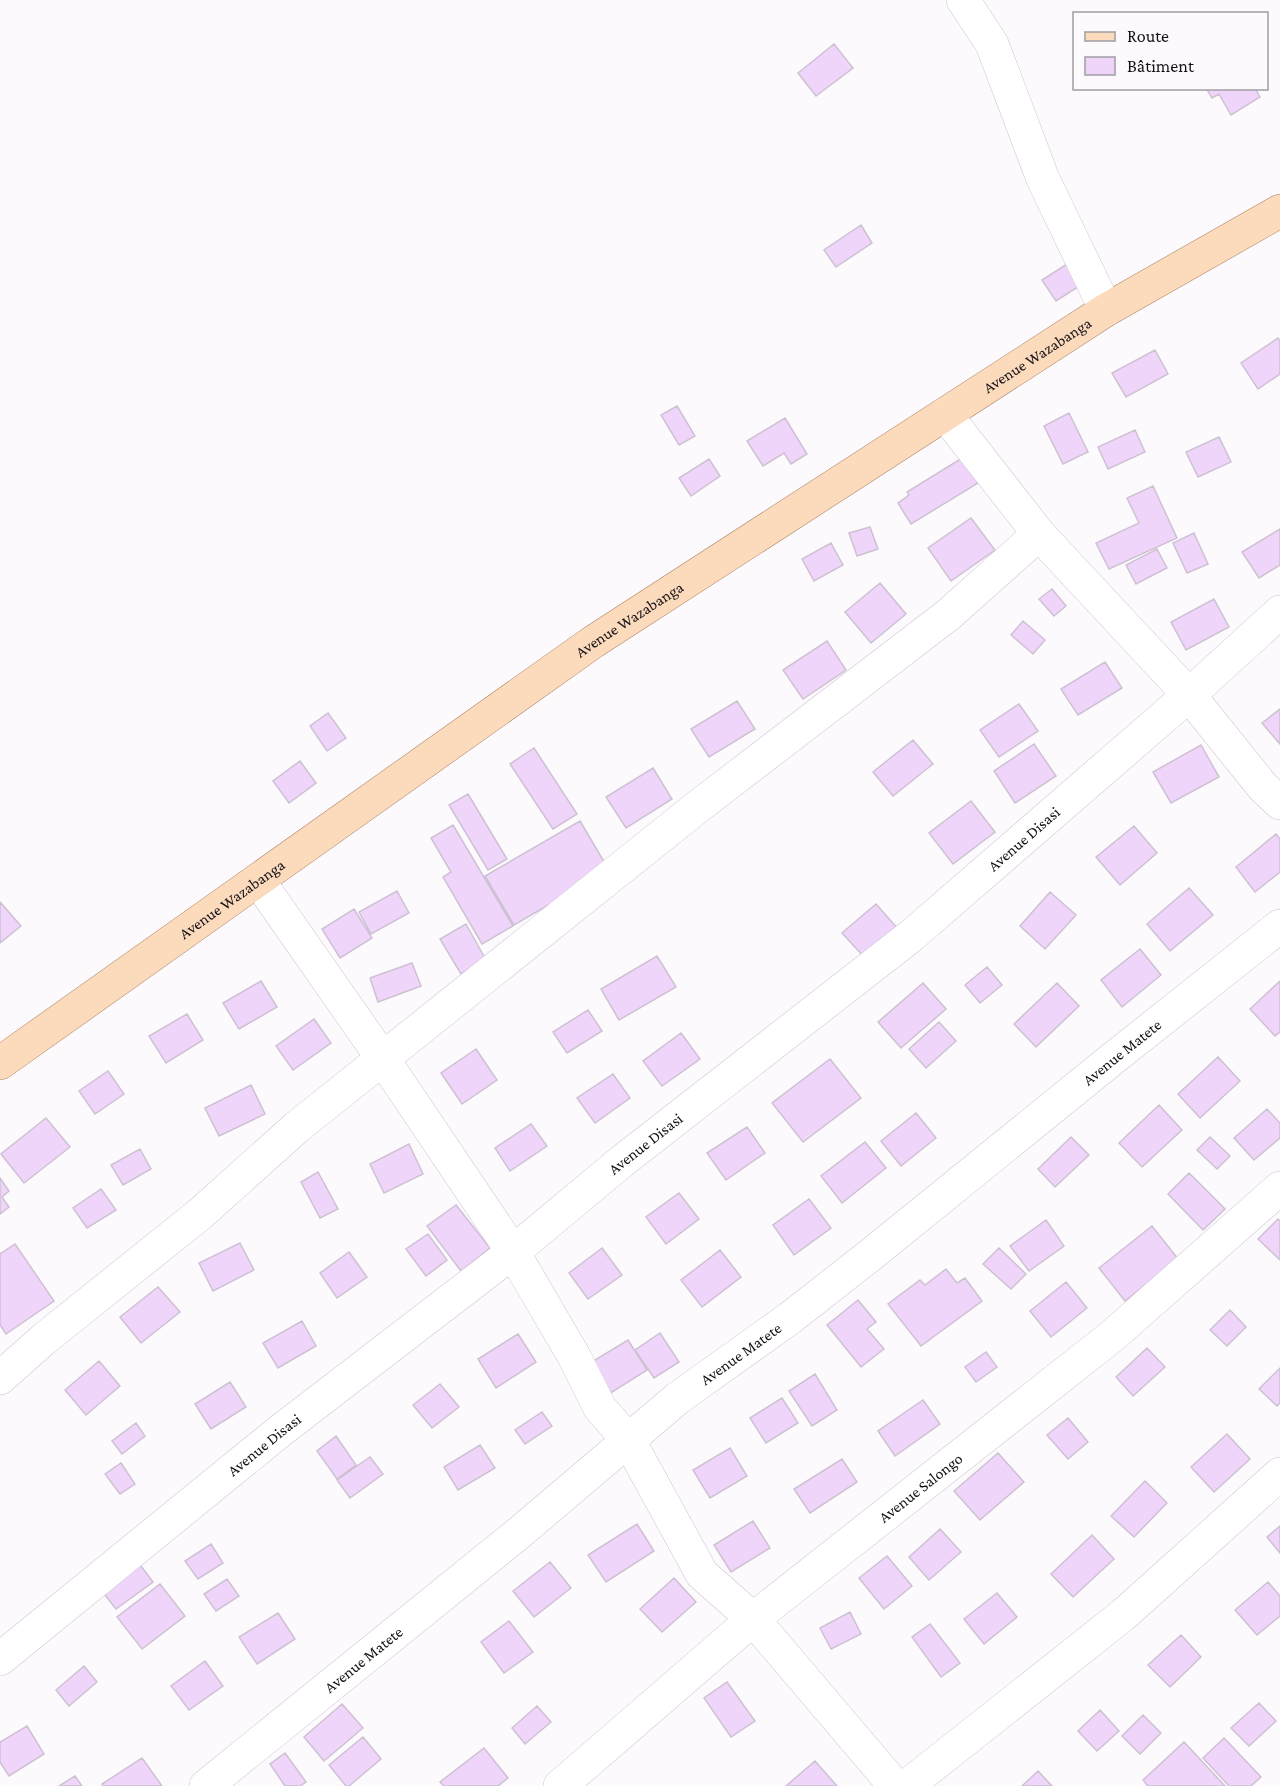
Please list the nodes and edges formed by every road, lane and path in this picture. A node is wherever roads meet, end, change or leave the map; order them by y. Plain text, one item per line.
1 (963, 0) edge
2 (987, 0) edge
3 (992, 44) junction
4 (1280, 211) edge
5 (1106, 310) junction
6 (945, 414) junction
7 (1039, 534) junction
8 (1280, 612) edge
9 (1190, 695) junction
10 (1280, 804) edge
11 (258, 880) junction
12 (1280, 926) edge
13 (383, 1059) junction
14 (0, 1063) edge
15 (1280, 1188) edge
16 (513, 1252) junction
17 (0, 1378) edge
18 (629, 1441) junction
19 (1280, 1474) edge
20 (753, 1619) junction
21 (0, 1659) edge
22 (206, 1786) edge
23 (560, 1786) edge
24 (895, 1786) edge
25 (907, 1786) edge

1 - 3 street
2 - 3 street
3 - 5 street
4 - 5 main road, Avenue Wazabanga
5 - 6 main road, Avenue Wazabanga
6 - 7 street
6 - 11 main road, Avenue Wazabanga
7 - 9 street
7 - 13 street
8 - 9 street, Avenue Disasi
9 - 10 street
9 - 16 street, Avenue Disasi
11 - 13 street
11 - 14 main road, Avenue Wazabanga
12 - 18 street, Avenue Matete
13 - 16 street
13 - 17 street
15 - 20 street, Avenue Salongo
16 - 18 street
16 - 21 street, Avenue Disasi
18 - 20 street
18 - 22 street, Avenue Matete
19 - 25 street
20 - 23 street, Avenue Salongo
20 - 24 street

